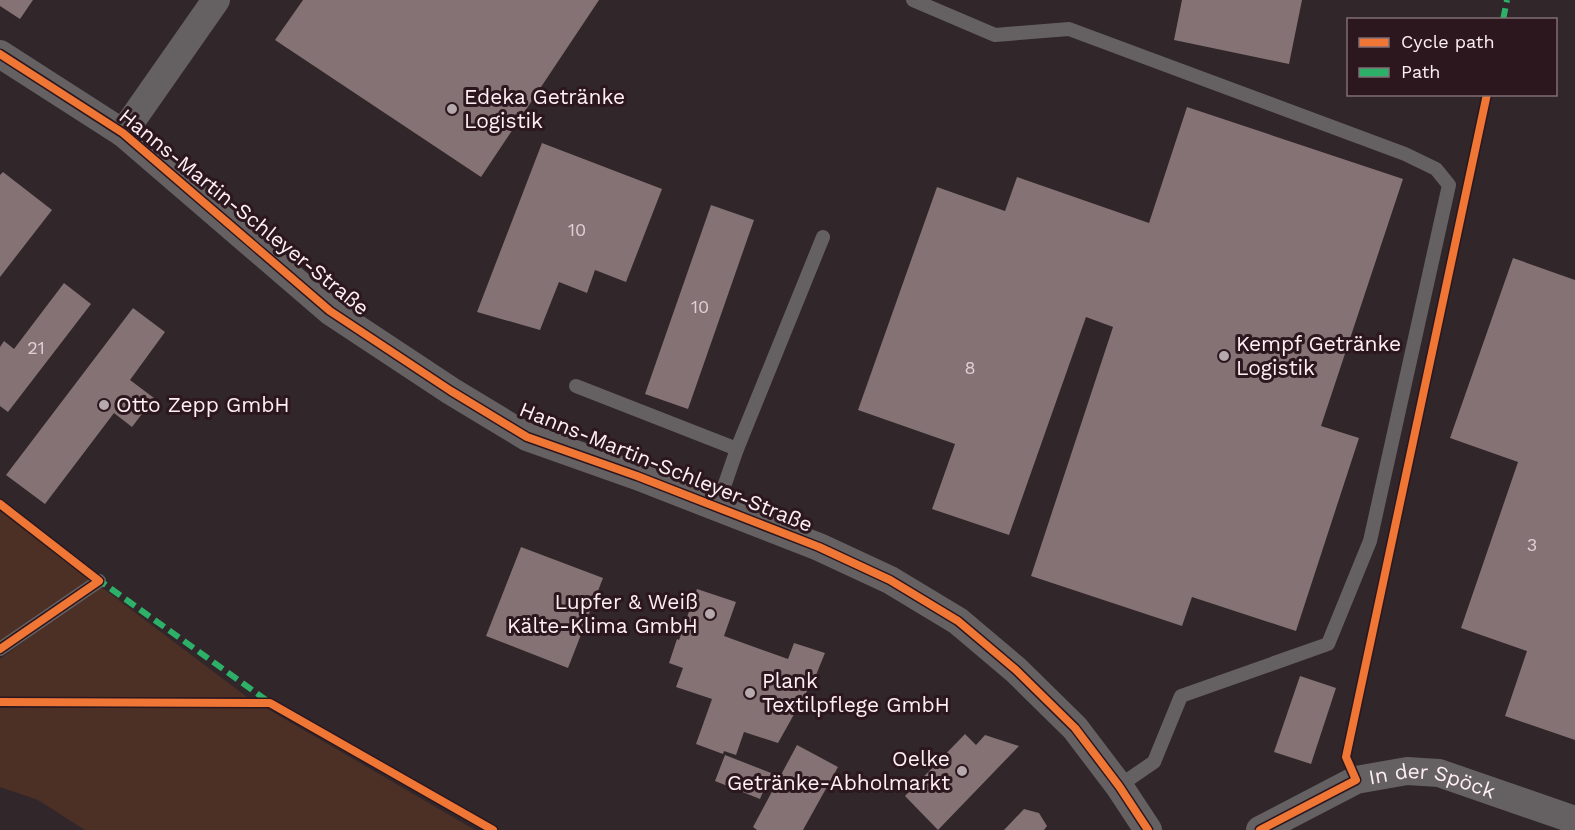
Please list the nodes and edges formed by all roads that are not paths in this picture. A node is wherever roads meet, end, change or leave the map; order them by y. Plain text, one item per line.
1 (216, 0) edge
2 (913, 0) edge
3 (0, 54) edge
4 (123, 133) junction
5 (823, 237) dead end
6 (576, 386) dead end
7 (737, 449) junction
8 (717, 507) junction
9 (99, 580) dead end
10 (0, 649) edge
11 (1119, 786) junction
12 (1575, 820) edge
13 (1148, 830) edge
14 (1260, 830) edge

1 - 4 street
2 - 11 lane
3 - 4 street, Hanns-Martin-Schleyer-Straße
4 - 8 street, Hanns-Martin-Schleyer-Straße
5 - 7 lane
6 - 7 lane
7 - 8 lane
8 - 11 street, Hanns-Martin-Schleyer-Straße
9 - 10 lane
11 - 13 street, Hanns-Martin-Schleyer-Straße
12 - 14 street, In der Spöck

